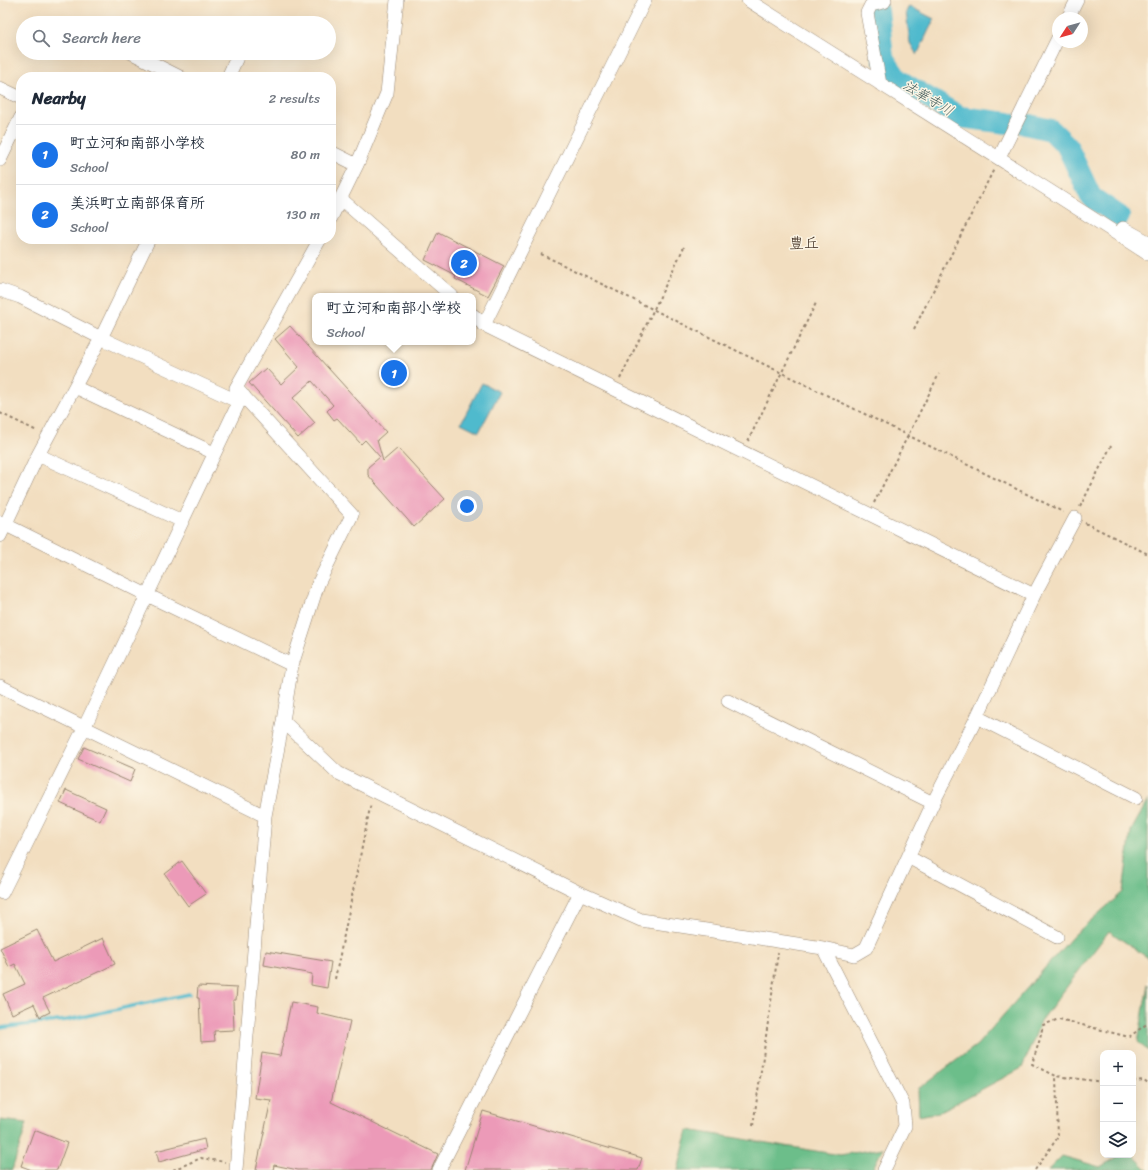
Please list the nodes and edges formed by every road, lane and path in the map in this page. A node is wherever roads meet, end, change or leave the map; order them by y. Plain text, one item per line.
1 (397, 0) edge
2 (646, 0) edge
3 (748, 0) edge
4 (885, 0) edge
5 (1077, 0) edge
6 (1071, 12) edge
7 (1053, 48) edge
8 (146, 60) edge
9 (236, 60) edge
10 (170, 72) edge
11 (230, 72) edge
12 (880, 84) junction
13 (0, 88) edge
14 (16, 96) edge
15 (16, 127) edge
16 (336, 154) edge
17 (999, 158) junction
18 (0, 160) edge
19 (357, 165) junction
20 (341, 198) junction
21 (336, 208) edge
22 (1123, 228) dead end
23 (1148, 242) edge
24 (148, 244) edge
25 (312, 244) edge
26 (684, 247) dead end
27 (541, 254) dead end
28 (1148, 254) edge
29 (0, 290) edge
30 (449, 293) edge
31 (816, 303) dead end
32 (653, 310) junction
33 (476, 318) edge
34 (484, 325) junction
35 (914, 329) dead end
36 (101, 338) junction
37 (781, 373) junction
38 (939, 374) dead end
39 (75, 387) junction
40 (615, 389) junction
41 (242, 399) junction
42 (0, 413) edge
43 (908, 436) junction
44 (48, 437) junction
45 (1111, 446) dead end
46 (743, 451) junction
47 (214, 453) junction
48 (38, 455) junction
49 (870, 514) junction
50 (1075, 518) junction
51 (182, 522) junction
52 (2, 527) edge
53 (1148, 554) edge
54 (146, 595) junction
55 (1034, 595) junction
56 (292, 665) junction
57 (0, 686) edge
58 (728, 701) dead end
59 (977, 717) junction
60 (283, 721) junction
61 (84, 728) junction
62 (374, 790) junction
63 (1136, 798) dead end
64 (933, 803) junction
65 (265, 816) junction
66 (908, 857) junction
67 (0, 892) edge
68 (580, 893) junction
69 (1057, 937) dead end
70 (779, 942) junction
71 (823, 948) junction
72 (335, 979) dead end
73 (1148, 1023) edge
74 (1056, 1076) junction
75 (1136, 1081) edge
76 (1100, 1082) edge
77 (1148, 1083) edge
78 (753, 1126) dead end
79 (236, 1167) edge
80 (173, 1170) edge
81 (439, 1170) edge
82 (884, 1170) edge
83 (1035, 1170) edge

1 - 19 street
2 - 34 street
3 - 12 street
4 - 12 street
5 - 6 street
7 - 17 street
8 - 10 street
9 - 11 street
12 - 17 street
13 - 14 street
15 - 18 street
16 - 19 street
17 - 28 street
17 - 35 path
19 - 20 street
20 - 21 street
20 - 30 street
22 - 23 street
24 - 36 street
25 - 41 street
26 - 32 path
27 - 32 path
29 - 36 street
31 - 37 path
32 - 37 path
32 - 40 path
33 - 34 street
34 - 40 street
36 - 39 street
36 - 41 street
37 - 43 path
37 - 46 path
38 - 43 path
39 - 44 street
39 - 47 street
40 - 46 street
41 - 47 street
41 - 56 street
42 - 44 path
43 - 49 path
43 - 50 path
44 - 48 street
45 - 50 path
46 - 49 street
47 - 51 street
48 - 51 street
48 - 52 street
49 - 55 street
50 - 53 path
50 - 55 street
51 - 54 street
52 - 54 street
54 - 56 street
54 - 61 street
55 - 59 street
56 - 60 street
57 - 61 street
58 - 64 street
59 - 63 street
59 - 64 street
60 - 62 street
60 - 65 street
61 - 65 street
61 - 67 street
62 - 68 street
62 - 72 path
64 - 66 street
65 - 79 street
66 - 69 street
66 - 71 street
68 - 70 street
68 - 81 street
70 - 71 street
70 - 78 path
71 - 82 street
73 - 74 path
74 - 76 path
74 - 83 path
75 - 77 path
79 - 80 path

